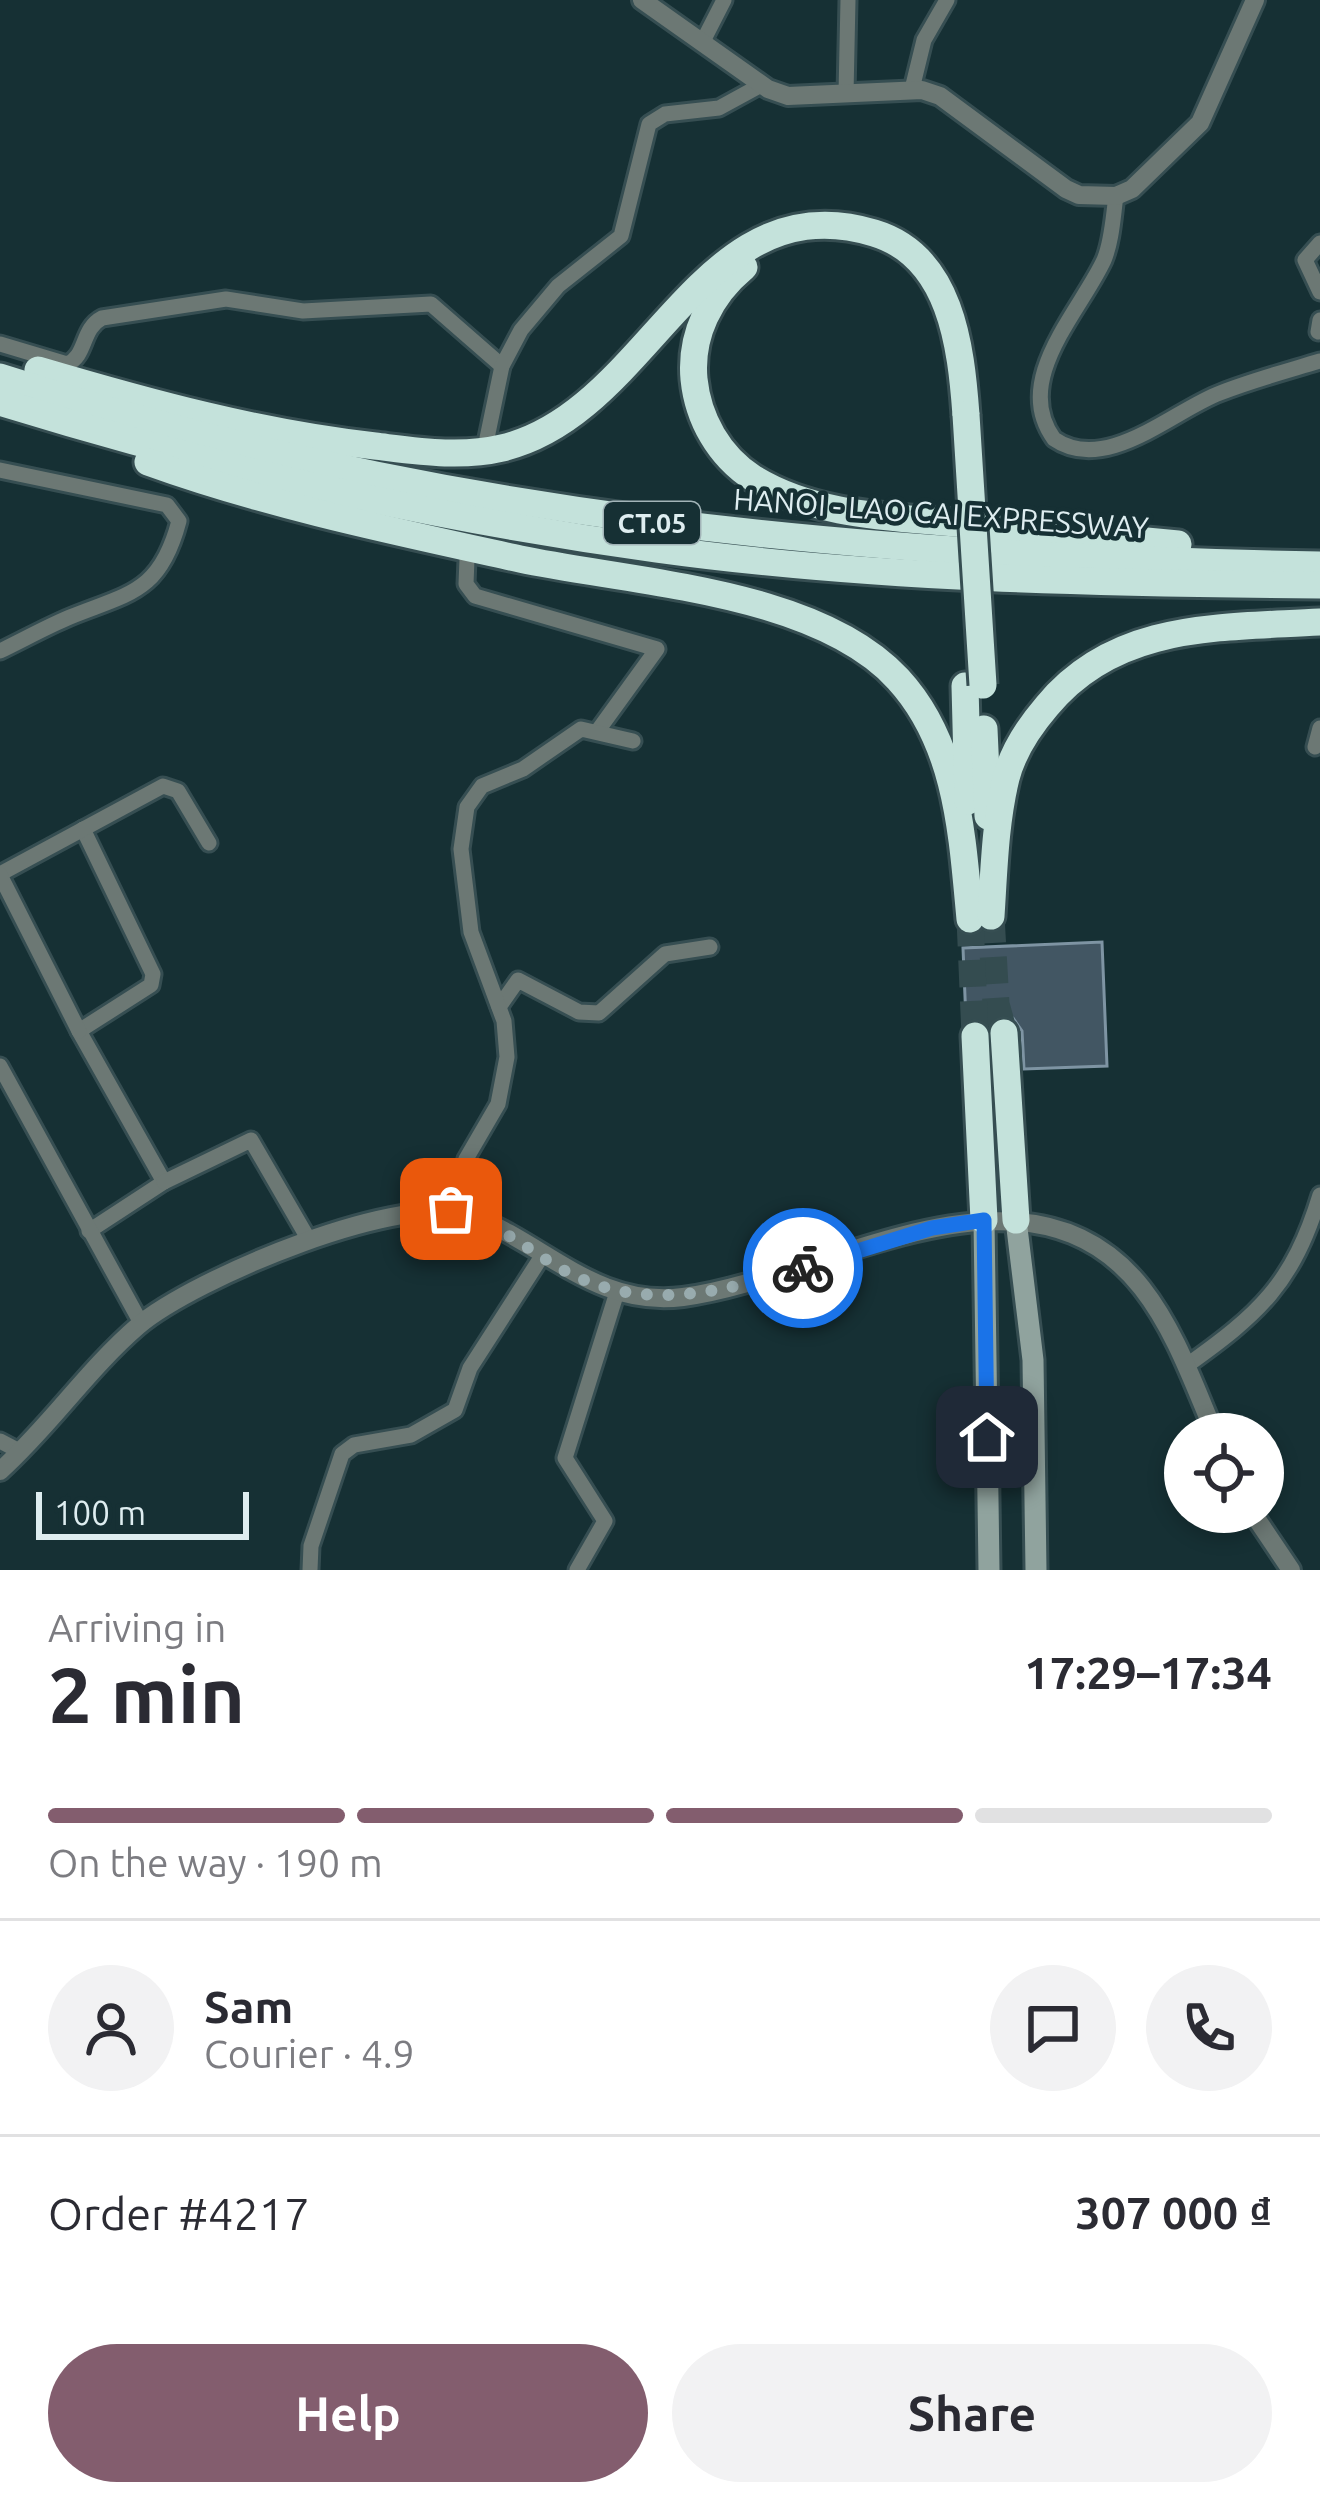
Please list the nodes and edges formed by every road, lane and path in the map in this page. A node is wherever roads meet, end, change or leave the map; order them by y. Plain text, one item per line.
1 (642, 0) edge
2 (724, 0) edge
3 (848, 0) edge
4 (947, 0) edge
5 (1255, 0) edge
6 (702, 43) junction
7 (761, 85) junction
8 (912, 89) junction
9 (846, 94) junction
10 (1116, 196) junction
11 (1320, 243) edge
12 (1320, 292) edge
13 (0, 344) edge
14 (0, 360) edge
15 (1320, 361) edge
16 (502, 366) junction
17 (0, 377) edge
18 (9, 404) edge
19 (958, 416) junction
20 (487, 438) dead end
21 (483, 459) dead end
22 (0, 470) edge
23 (479, 482) dead end
24 (1320, 555) edge
25 (467, 559) dead end
26 (1320, 566) edge
27 (1320, 585) edge
28 (1320, 622) edge
29 (0, 651) edge
30 (1320, 728) edge
31 (599, 729) junction
32 (632, 741) dead end
33 (1315, 746) dead end
34 (83, 829) junction
35 (209, 843) dead end
36 (0, 875) edge
37 (981, 918) junction
38 (710, 947) dead end
39 (499, 1007) junction
40 (79, 1031) junction
41 (1004, 1033) tunnel mouth
42 (975, 1036) tunnel mouth
43 (0, 1066) edge
44 (164, 1182) junction
45 (1320, 1196) edge
46 (451, 1209) junction
47 (984, 1220) junction
48 (1016, 1220) junction
49 (89, 1231) junction
50 (309, 1240) junction
51 (542, 1256) junction
52 (617, 1292) junction
53 (141, 1323) junction
54 (1186, 1366) junction
55 (1206, 1413) edge
56 (0, 1441) edge
57 (21, 1452) junction
58 (0, 1471) edge
59 (1266, 1533) edge
60 (310, 1570) edge
61 (578, 1570) edge
62 (988, 1570) edge
63 (1036, 1570) edge
64 (1291, 1570) edge

1 - 6 street
2 - 6 street
3 - 9 street
4 - 8 street
5 - 10 street
6 - 7 street
7 - 9 street
7 - 16 street
8 - 9 street
8 - 10 street
10 - 15 street
11 - 12 street
13 - 16 street
14 - 19 highway
16 - 20 street
17 - 26 highway, HANOI - LAO CAI EXPRESSWAY / CT.05
18 - 27 highway, HANOI - LAO CAI EXPRESSWAY / CT.05
18 - 37 highway
19 - 24 highway
19 - 37 highway
21 - 23 street
22 - 29 street
25 - 31 street
28 - 37 highway
30 - 33 street
31 - 32 street
31 - 39 street
34 - 35 street
34 - 36 street
34 - 40 street
36 - 40 street
38 - 39 street
39 - 46 street
40 - 44 street
41 - 48 highway
42 - 47 highway
43 - 49 street
44 - 49 street
44 - 50 street
45 - 54 street
46 - 50 street
46 - 51 street
47 - 48 street
47 - 52 street
47 - 62 main road
48 - 54 street
48 - 63 main road
49 - 53 street
50 - 53 street
51 - 52 street
51 - 60 street
52 - 61 street
53 - 57 street
54 - 55 street
56 - 57 street
57 - 58 street
59 - 64 street

